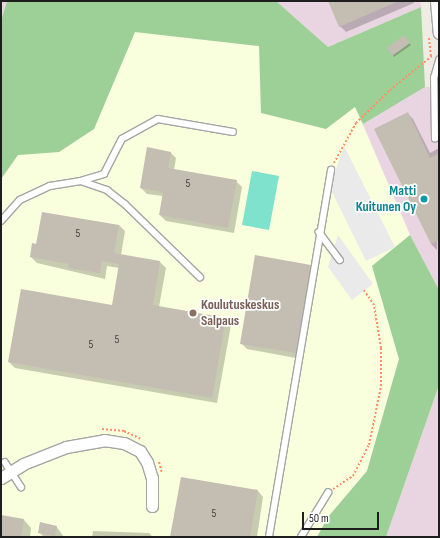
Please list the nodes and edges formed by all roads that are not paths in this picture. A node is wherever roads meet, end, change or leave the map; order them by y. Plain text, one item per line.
1 (436, 1) edge
2 (438, 15) edge
3 (439, 34) edge
4 (439, 60) edge
5 (233, 132) dead end
6 (435, 138) dead end
7 (331, 170) road end
8 (81, 181) junction
9 (1, 221) edge
10 (319, 232) junction
11 (340, 260) dead end
12 (200, 277) dead end
13 (8, 467) junction
14 (1, 478) edge
15 (21, 487) dead end
16 (328, 493) road end
17 (152, 506) dead end
18 (269, 537) edge
19 (301, 537) edge

1 - 2 street
2 - 3 street
4 - 6 lane
5 - 8 lane
7 - 10 lane
8 - 9 lane
8 - 12 lane
10 - 11 lane
10 - 18 lane
13 - 14 street
13 - 15 lane
13 - 17 street
16 - 19 lane

